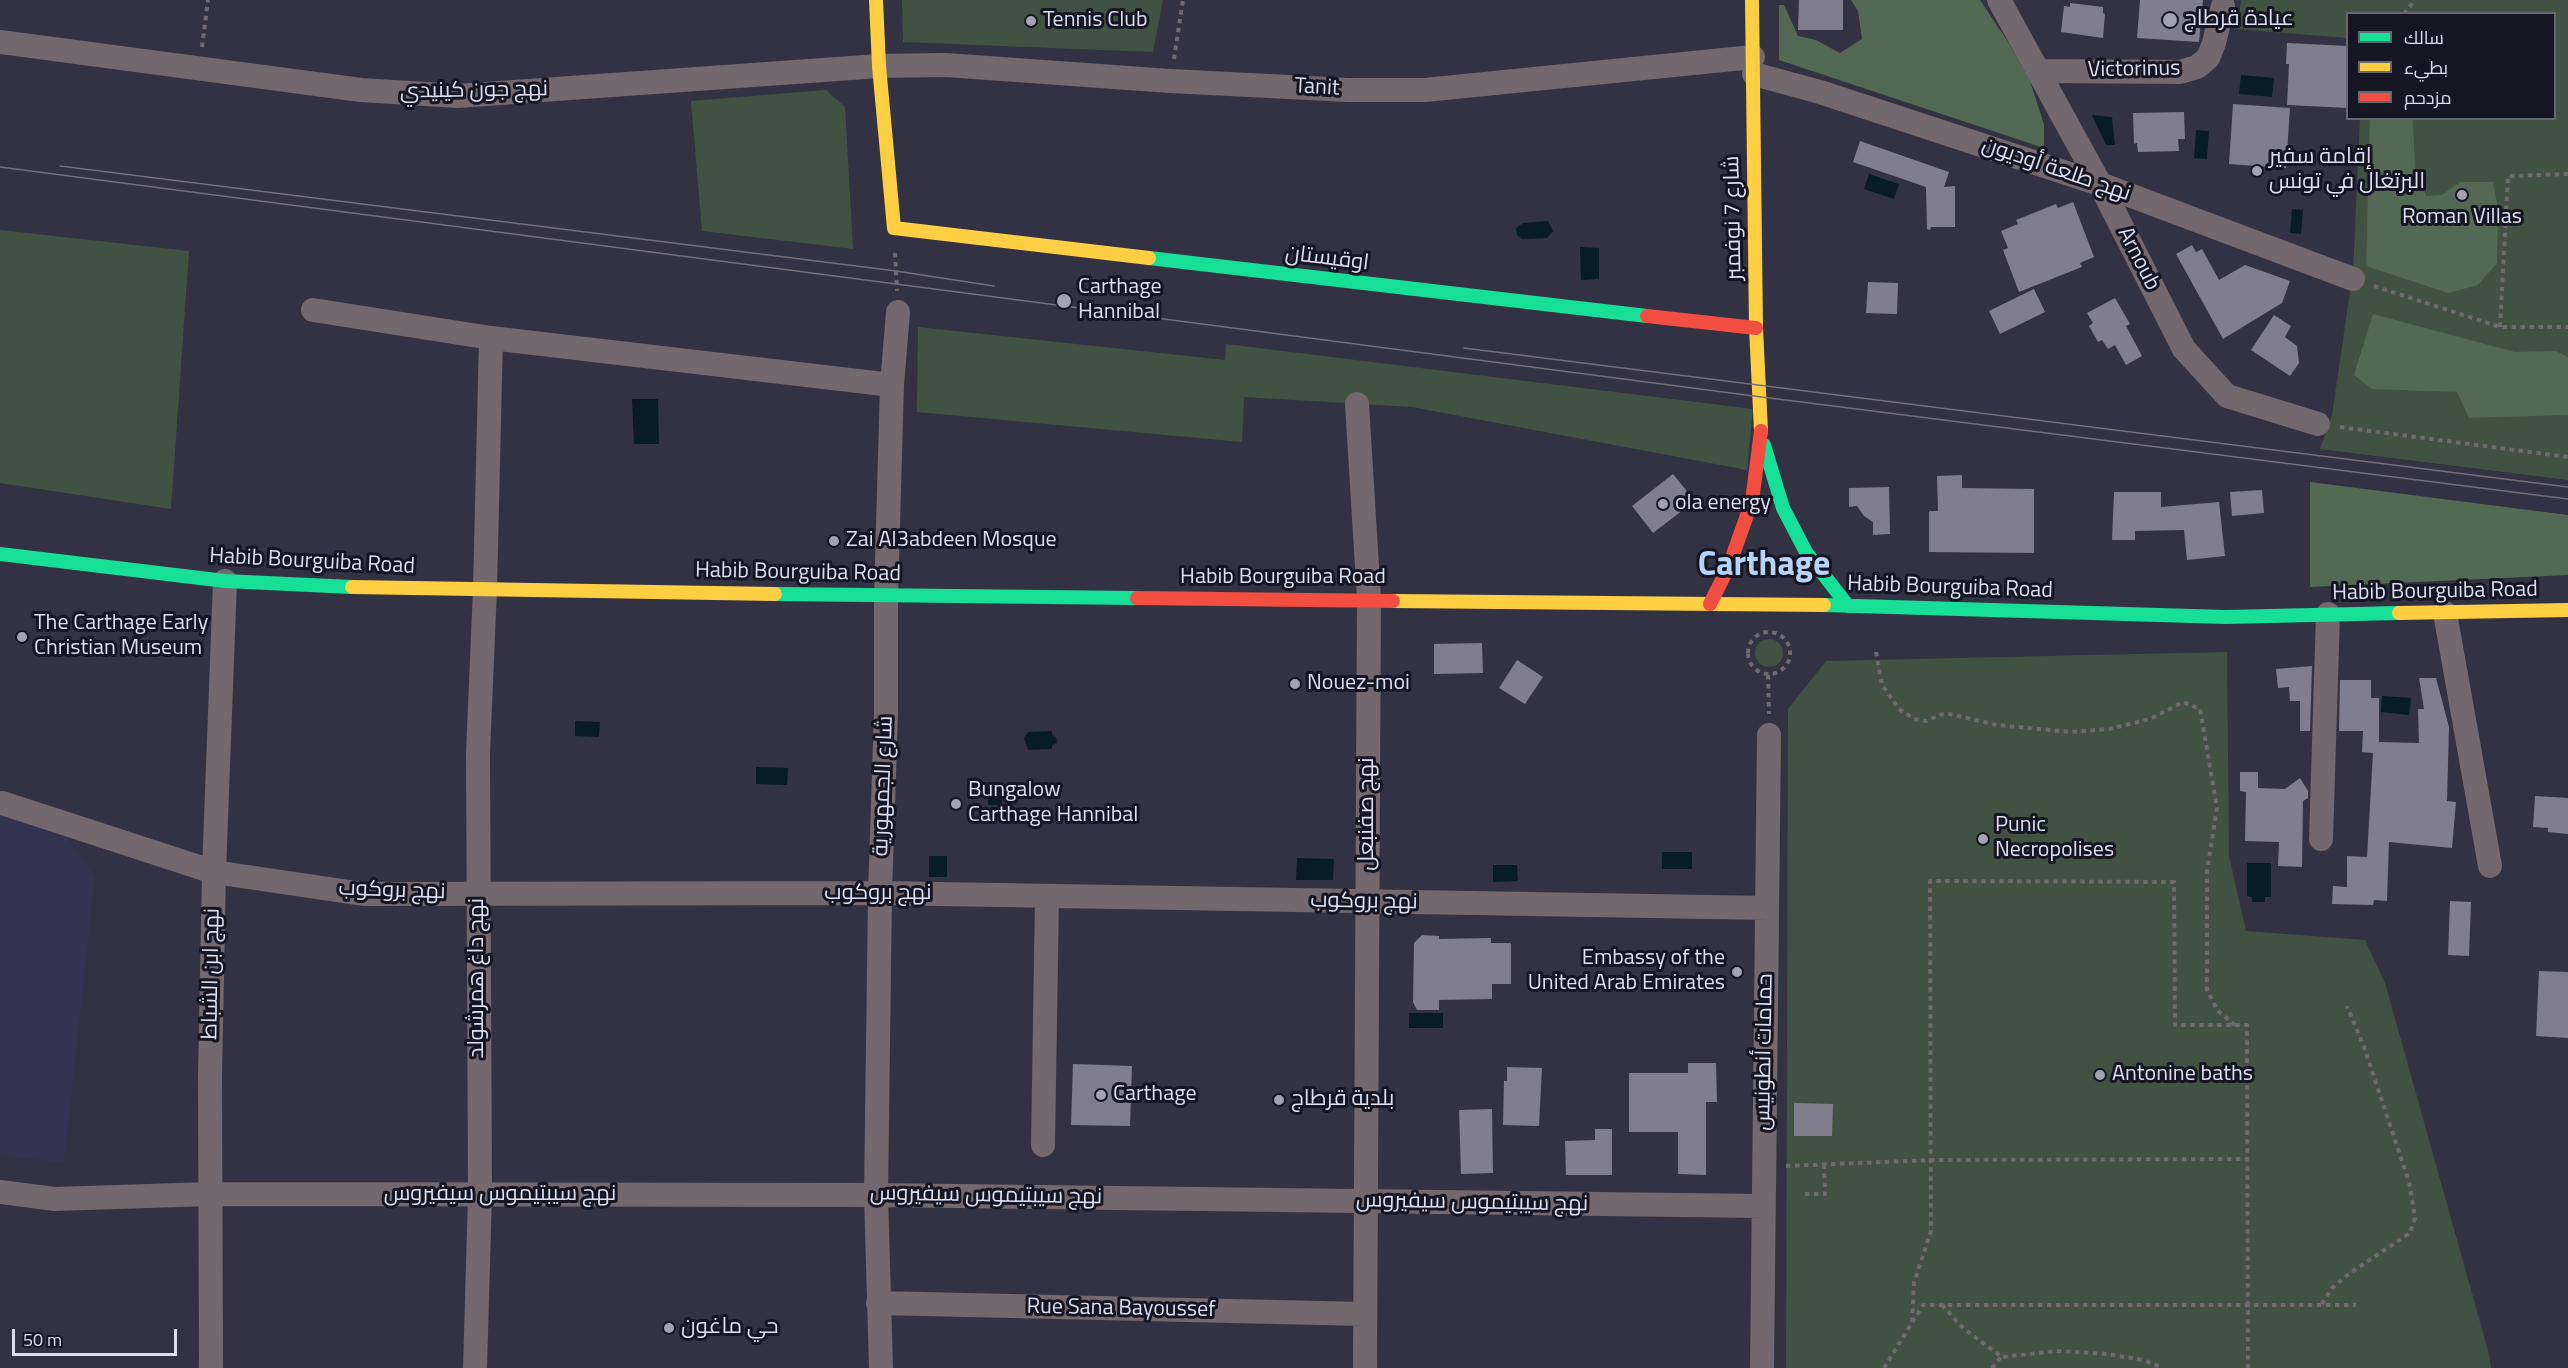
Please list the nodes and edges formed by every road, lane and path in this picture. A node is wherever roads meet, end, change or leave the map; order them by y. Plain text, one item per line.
1 (208, 0) edge
2 (876, 0) edge
3 (1183, 0) edge
4 (1752, 0) edge
5 (1999, 0) edge
6 (2415, 0) edge
7 (2223, 6) dead end
8 (2406, 12) edge
9 (0, 42) edge
10 (879, 66) junction
11 (1753, 66) junction
12 (199, 70) junction
13 (2038, 71) junction
14 (1170, 81) junction
15 (2568, 174) edge
16 (2100, 184) junction
17 (894, 228) junction
18 (2353, 279) joint
19 (313, 310) dead end
20 (898, 312) joint
21 (2500, 327) junction
22 (2568, 327) edge
23 (1756, 328) junction
24 (491, 338) junction
25 (892, 385) junction
26 (1357, 404) dead end
27 (2318, 424) joint
28 (1761, 435) junction
29 (2568, 457) edge
30 (0, 554) edge
31 (225, 581) junction
32 (485, 589) junction
33 (886, 596) junction
34 (1369, 599) junction
35 (1710, 604) junction
36 (1848, 606) junction
37 (2568, 610) edge
38 (2445, 613) junction
39 (2328, 614) junction
40 (1876, 652) dead end
41 (1768, 675) junction
42 (1769, 735) joint
43 (2, 803) dead end
44 (2321, 839) dead end
45 (2490, 866) dead end
46 (214, 872) junction
47 (478, 893) junction
48 (880, 893) junction
49 (1047, 896) junction
50 (1368, 902) junction
51 (1767, 908) junction
52 (2346, 1006) dead end
53 (2235, 1025) junction
54 (1043, 1145) dead end
55 (2247, 1159) junction
56 (1932, 1160) junction
57 (1824, 1165) junction
58 (1788, 1166) dead end
59 (0, 1192) edge
60 (210, 1194) junction
61 (1805, 1194) dead end
62 (480, 1195) junction
63 (876, 1195) junction
64 (1364, 1202) junction
65 (1762, 1206) junction
66 (878, 1303) junction
67 (1941, 1305) junction
68 (2247, 1305) junction
69 (2322, 1305) junction
70 (2356, 1305) dead end
71 (1364, 1314) junction
72 (1912, 1322) junction
73 (2002, 1357) junction
74 (211, 1368) edge
75 (475, 1368) edge
76 (880, 1368) edge
77 (1365, 1368) edge
78 (1762, 1368) edge
79 (1884, 1368) edge
80 (1992, 1368) edge
81 (2163, 1368) edge
82 (2248, 1368) edge

1 - 12 path
2 - 10 main road
3 - 14 path
4 - 11 main road, شارع 7 نوفمبر
5 - 13 street, Arnoub
6 - 8 path
7 - 13 street, Victorinus
9 - 12 street, نهج جون كينيدي
10 - 12 street, نهج جون كينيدي
10 - 14 street, Tanit
10 - 17 main road
11 - 14 street, Tanit
11 - 16 street, نهج طلعة أوديون
11 - 23 main road, شارع 7 نوفمبر
13 - 16 street, Arnoub
15 - 21 path
16 - 18 street, نهج طلعة أوديون
16 - 27 street, Arnoub
17 - 20 path
17 - 23 main road, اوقيستان
18 - 21 path
19 - 24 street
20 - 25 street, شارع الجمهورية
21 - 22 path
23 - 28 main road, شارع 7 نوفمبر
24 - 25 street
24 - 32 street, نهج داغ همرشولد
25 - 33 street, شارع الجمهورية
26 - 34 street, نهج صفنبعل
27 - 29 path
28 - 35 main road, شارع 7 نوفمبر
28 - 36 main road, شارع 7 نوفمبر
30 - 31 main road, Habib Bourguiba Road
31 - 32 main road, Habib Bourguiba Road
31 - 46 street, نهج ابن الشباط
32 - 33 main road, Habib Bourguiba Road
32 - 47 street, نهج داغ همرشولد
33 - 34 main road, Habib Bourguiba Road
33 - 48 street, شارع الجمهورية
34 - 35 main road, Habib Bourguiba Road
34 - 50 street, نهج صفنبعل
35 - 36 main road, Habib Bourguiba Road
36 - 39 main road, Habib Bourguiba Road
37 - 38 main road, Habib Bourguiba Road
38 - 39 main road, Habib Bourguiba Road
38 - 45 street
39 - 44 street
40 - 53 path
41 - 41 path
41 - 42 path
42 - 51 street, حمامات أنطونيس
43 - 46 street, نهج بروكوب
46 - 47 street, نهج بروكوب
46 - 60 street, نهج ابن الشباط
47 - 48 street, نهج بروكوب
47 - 62 street, نهج داغ همرشولد
48 - 49 street, نهج بروكوب
48 - 63 street, شارع الجمهورية
49 - 50 street, نهج بروكوب
49 - 54 street
50 - 51 street, نهج بروكوب
50 - 64 street, نهج صفنبعل
51 - 65 street, حمامات أنطونيس
52 - 69 path
53 - 55 path
53 - 56 path
55 - 56 path
55 - 68 path
56 - 57 path
56 - 72 path
57 - 58 path
57 - 61 path
59 - 60 street, نهج سيبتيموس سيفيروس
60 - 62 street, نهج سيبتيموس سيفيروس
60 - 74 street, نهج ابن الشباط
62 - 63 street, نهج سيبتيموس سيفيروس
62 - 75 street, نهج داغ همرشولد
63 - 64 street, نهج سيبتيموس سيفيروس
63 - 66 street, شارع الجمهورية
64 - 65 street, نهج سيبتيموس سيفيروس
64 - 71 street, نهج صفنبعل
65 - 78 street, حمامات أنطونيس
66 - 71 street, Rue Sana Bayoussef
66 - 76 street, شارع الجمهورية
67 - 68 path
67 - 72 path
67 - 73 path
68 - 69 path
68 - 82 path
69 - 70 path
71 - 77 street, نهج صفنبعل
72 - 79 path
73 - 80 path
73 - 81 path

